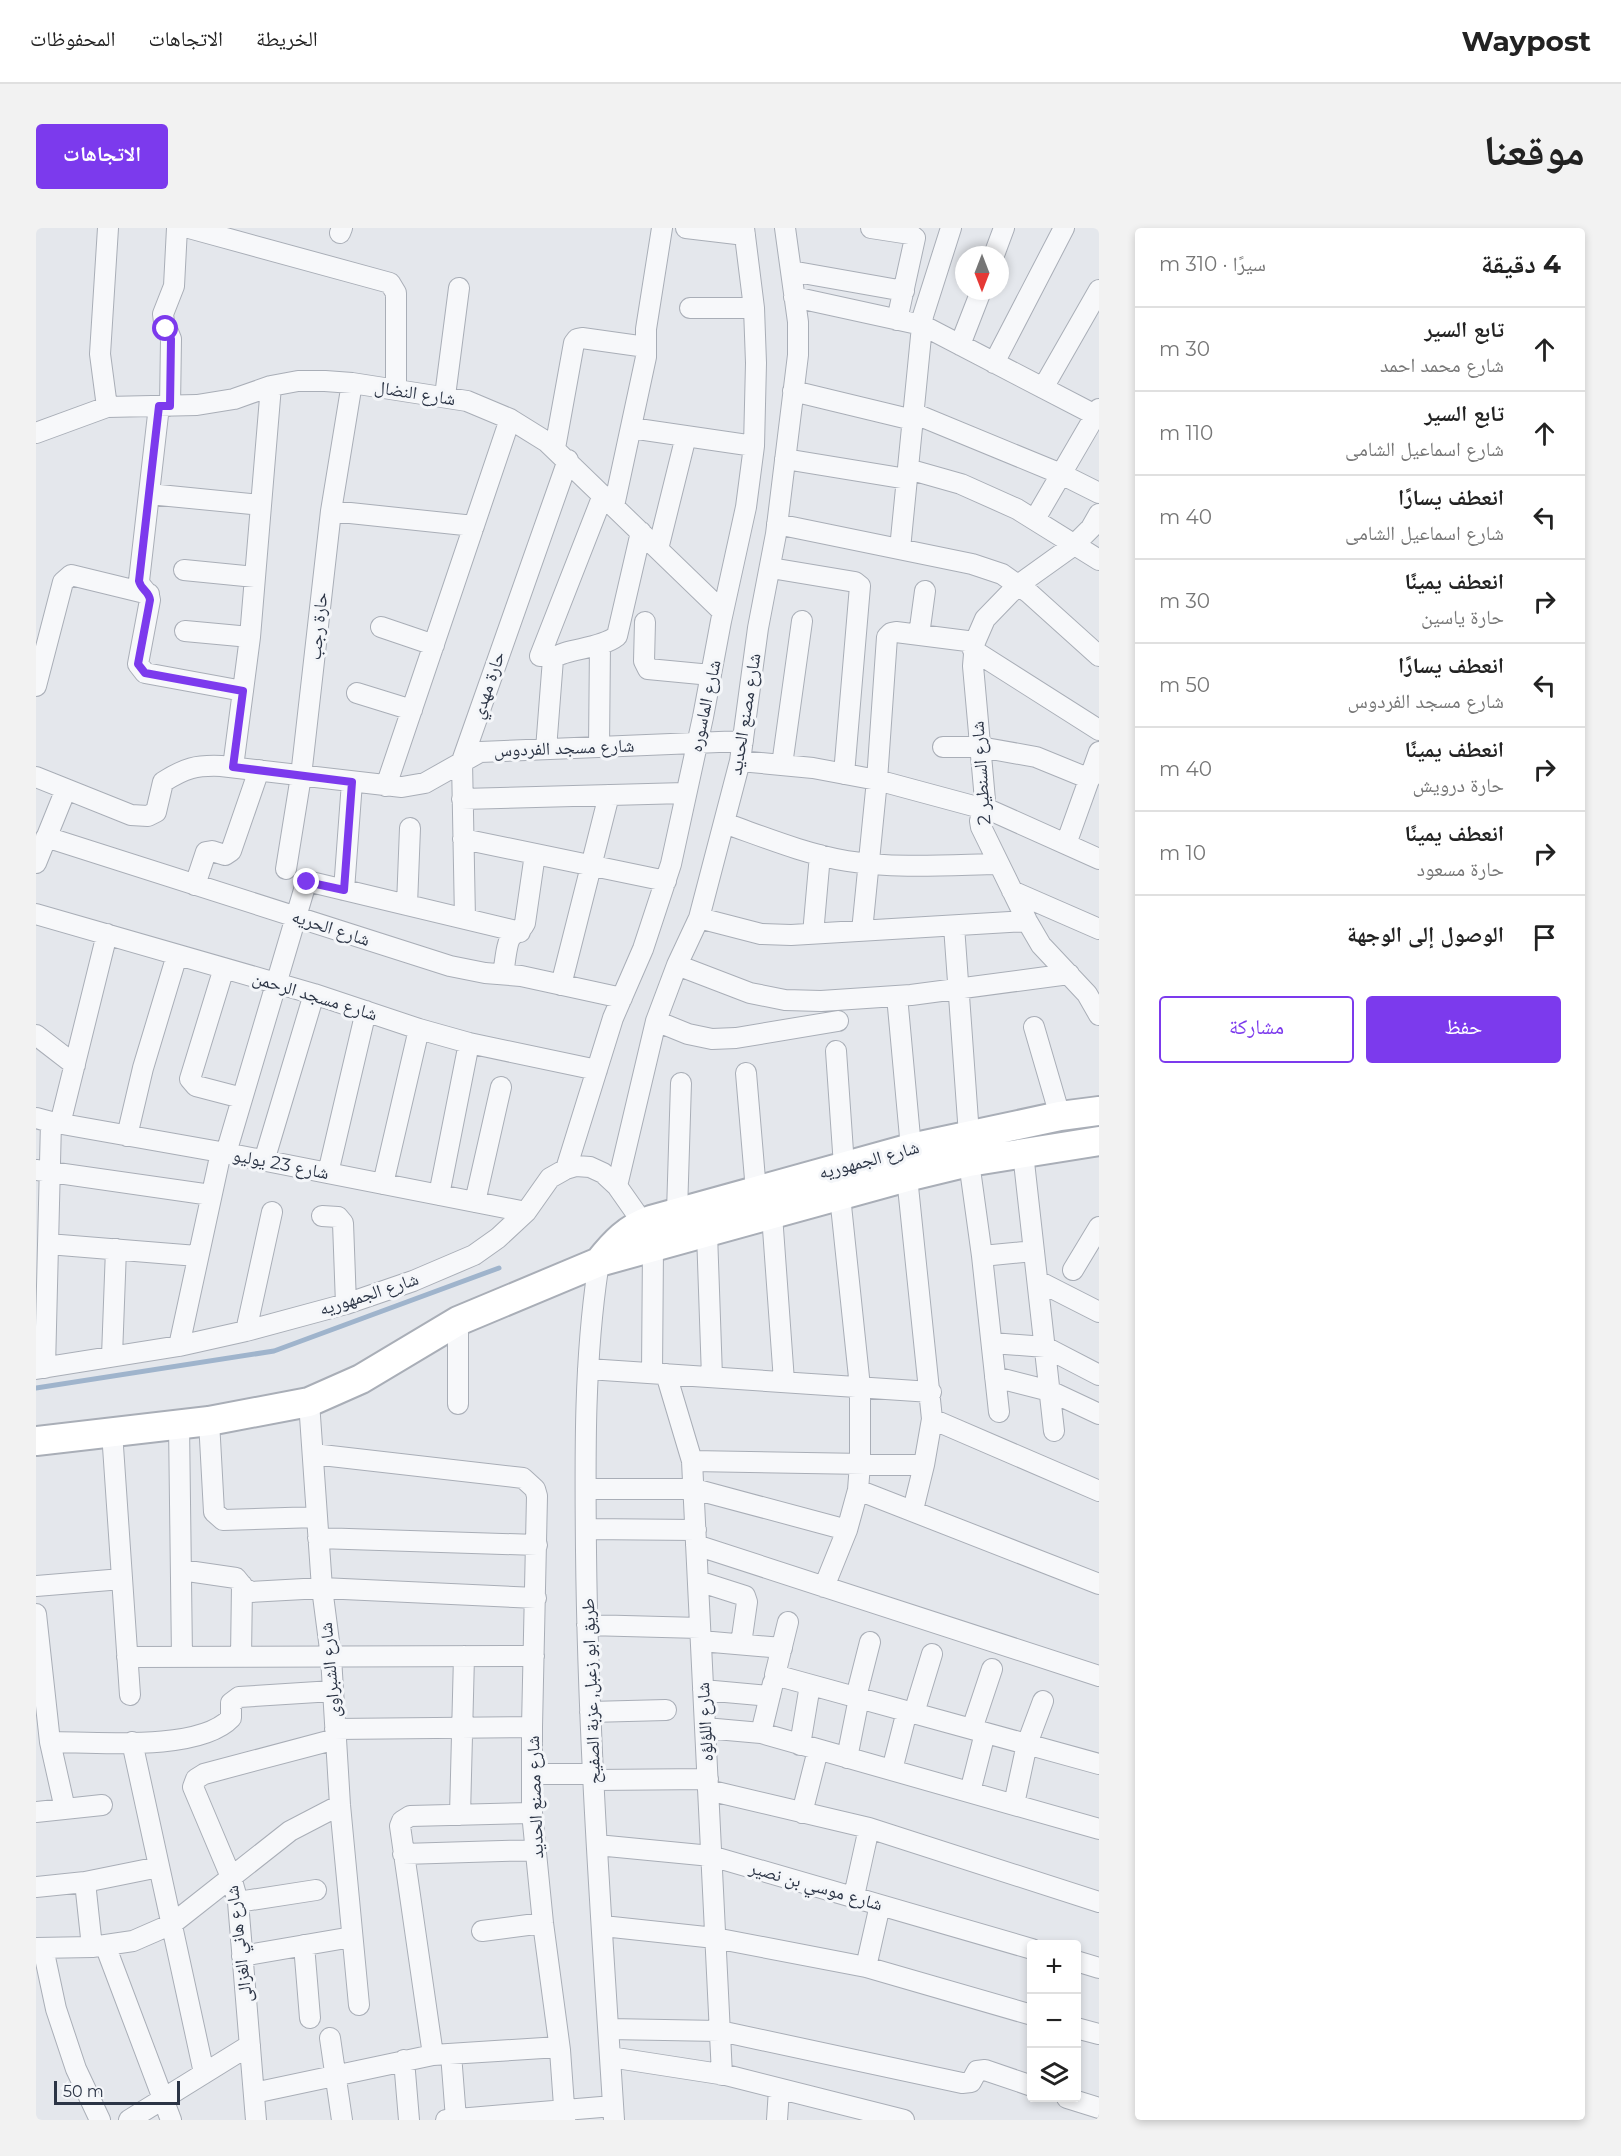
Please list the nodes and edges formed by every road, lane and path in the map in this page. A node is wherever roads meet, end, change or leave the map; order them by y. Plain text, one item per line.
1 (108, 228) edge
2 (177, 228) edge
3 (189, 228) edge
4 (662, 228) edge
5 (686, 228) edge
6 (785, 228) edge
7 (871, 228) edge
8 (951, 228) edge
9 (1005, 228) edge
10 (1064, 228) edge
11 (896, 230) edge
12 (745, 232) edge
13 (998, 246) edge
14 (791, 271) junction
15 (459, 288) dead end
16 (1099, 290) edge
17 (904, 291) junction
18 (795, 297) junction
19 (978, 300) edge
20 (690, 308) dead end
21 (754, 308) junction
22 (897, 320) junction
23 (922, 326) junction
24 (960, 345) junction
25 (646, 347) junction
26 (994, 363) junction
27 (352, 383) junction
28 (271, 386) junction
29 (1043, 388) junction
30 (396, 389) junction
31 (793, 392) junction
32 (445, 396) junction
33 (165, 406) junction
34 (107, 407) junction
35 (1098, 414) edge
36 (913, 417) junction
37 (510, 419) junction
38 (631, 428) junction
39 (36, 434) edge
40 (686, 436) junction
41 (754, 446) junction
42 (561, 454) junction
43 (785, 459) junction
44 (907, 474) junction
45 (1061, 474) junction
46 (1099, 493) edge
47 (149, 494) junction
48 (609, 500) junction
49 (261, 505) junction
50 (331, 511) junction
51 (1035, 519) junction
52 (777, 524) junction
53 (1096, 525) edge
54 (474, 526) junction
55 (641, 532) junction
56 (1074, 544) junction
57 (658, 549) junction
58 (900, 549) junction
59 (1099, 560) edge
60 (771, 568) junction
61 (184, 570) dead end
62 (255, 577) junction
63 (1018, 585) junction
64 (925, 591) dead end
65 (149, 594) junction
66 (723, 612) junction
67 (802, 621) dead end
68 (645, 622) dead end
69 (381, 627) dead end
70 (185, 631) dead end
71 (919, 635) junction
72 (250, 637) junction
73 (600, 644) junction
74 (434, 645) junction
75 (974, 646) junction
76 (540, 656) dead end
77 (1099, 656) edge
78 (711, 675) junction
79 (36, 686) edge
80 (243, 691) junction
81 (357, 693) dead end
82 (412, 710) junction
83 (1099, 730) edge
84 (698, 743) junction
85 (599, 747) junction
86 (943, 747) dead end
87 (980, 747) junction
88 (546, 749) junction
89 (742, 751) junction
90 (1099, 752) edge
91 (462, 761) junction
92 (782, 765) junction
93 (233, 767) junction
94 (259, 770) junction
95 (844, 774) junction
96 (302, 776) junction
97 (36, 777) edge
98 (1090, 779) junction
99 (877, 780) junction
100 (352, 782) junction
101 (386, 786) junction
102 (66, 789) junction
103 (685, 793) junction
104 (609, 795) junction
105 (462, 799) junction
106 (984, 808) junction
107 (724, 823) junction
108 (410, 828) dead end
109 (46, 837) junction
110 (463, 839) junction
111 (1066, 844) junction
112 (535, 854) junction
113 (820, 855) junction
114 (1099, 857) edge
115 (869, 862) junction
116 (36, 863) edge
117 (999, 864) junction
118 (592, 865) junction
119 (286, 869) dead end
120 (666, 881) junction
121 (195, 885) junction
122 (344, 890) junction
123 (1012, 891) junction
124 (406, 905) junction
125 (36, 914) edge
126 (295, 917) junction
127 (699, 918) junction
128 (465, 919) junction
129 (1027, 921) junction
130 (954, 926) junction
131 (1099, 929) edge
132 (862, 931) junction
133 (520, 932) junction
134 (107, 934) junction
135 (813, 934) junction
136 (177, 955) junction
137 (677, 965) junction
138 (224, 968) junction
139 (503, 974) junction
140 (1071, 976) junction
141 (276, 983) junction
142 (1099, 984) edge
143 (561, 985) junction
144 (958, 990) junction
145 (314, 994) junction
146 (897, 996) junction
147 (622, 998) junction
148 (366, 1011) junction
149 (1099, 1015) edge
150 (656, 1021) junction
151 (838, 1021) dead end
152 (1034, 1027) dead end
153 (419, 1029) junction
154 (36, 1035) edge
155 (469, 1043) junction
156 (836, 1051) dead end
157 (75, 1065) junction
158 (597, 1070) junction
159 (746, 1072) dead end
160 (681, 1083) dead end
161 (501, 1087) dead end
162 (242, 1098) junction
163 (1099, 1111) edge
164 (1060, 1116) junction
165 (49, 1121) edge
166 (127, 1136) junction
167 (1099, 1141) edge
168 (911, 1148) junction
169 (969, 1149) junction
170 (223, 1153) junction
171 (1023, 1154) junction
172 (264, 1161) junction
173 (844, 1166) junction
174 (566, 1169) junction
175 (43, 1171) edge
176 (328, 1173) junction
177 (907, 1177) junction
178 (383, 1184) junction
179 (617, 1186) junction
180 (756, 1191) junction
181 (211, 1195) junction
182 (439, 1195) junction
183 (840, 1196) junction
184 (475, 1202) junction
185 (272, 1212) dead end
186 (526, 1212) junction
187 (677, 1212) junction
188 (42, 1214) edge
189 (772, 1215) junction
190 (322, 1216) dead end
191 (1099, 1227) edge
192 (707, 1233) junction
193 (648, 1236) junction
194 (48, 1244) junction
195 (116, 1249) junction
196 (1034, 1251) junction
197 (197, 1256) junction
198 (982, 1256) junction
199 (599, 1262) junction
200 (1073, 1270) dead end
201 (1038, 1281) junction
202 (42, 1285) edge
203 (346, 1304) junction
204 (1099, 1312) edge
205 (458, 1321) junction
206 (246, 1331) junction
207 (992, 1343) junction
208 (179, 1346) junction
209 (1045, 1347) junction
210 (112, 1356) junction
211 (41, 1369) edge
212 (588, 1369) junction
213 (1097, 1370) edge
214 (659, 1373) junction
215 (712, 1377) junction
216 (995, 1377) junction
217 (784, 1382) junction
218 (860, 1387) junction
219 (1050, 1391) junction
220 (931, 1392) junction
221 (309, 1402) junction
222 (458, 1404) dead end
223 (999, 1412) dead end
224 (1099, 1414) edge
225 (932, 1419) junction
226 (209, 1420) junction
227 (179, 1424) junction
228 (1054, 1431) dead end
229 (112, 1432) junction
230 (36, 1441) edge
231 (313, 1454) junction
232 (692, 1461) junction
233 (860, 1464) junction
234 (924, 1465) junction
235 (586, 1489) junction
236 (694, 1489) junction
237 (858, 1490) junction
238 (1099, 1491) edge
239 (912, 1510) junction
240 (317, 1517) junction
241 (586, 1529) junction
242 (847, 1530) junction
243 (696, 1538) junction
244 (318, 1539) junction
245 (537, 1545) junction
246 (181, 1570) junction
247 (122, 1579) junction
248 (698, 1581) junction
249 (1099, 1584) edge
250 (242, 1585) junction
251 (36, 1586) edge
252 (824, 1587) junction
253 (322, 1588) junction
254 (536, 1598) junction
255 (36, 1614) edge
256 (788, 1622) dead end
257 (587, 1625) junction
258 (701, 1634) junction
259 (870, 1642) dead end
260 (741, 1644) junction
261 (782, 1648) junction
262 (932, 1654) dead end
263 (464, 1656) junction
264 (534, 1656) junction
265 (127, 1657) junction
266 (183, 1657) junction
267 (241, 1657) junction
268 (332, 1657) junction
269 (992, 1669) dead end
270 (775, 1675) junction
271 (1099, 1676) edge
272 (810, 1685) junction
273 (703, 1690) junction
274 (333, 1691) junction
275 (130, 1695) dead end
276 (770, 1696) junction
277 (857, 1698) junction
278 (1043, 1701) dead end
279 (666, 1710) dead end
280 (590, 1712) junction
281 (911, 1712) junction
282 (532, 1727) junction
283 (462, 1728) junction
284 (705, 1728) junction
285 (978, 1731) junction
286 (761, 1733) junction
287 (336, 1734) junction
288 (50, 1742) junction
289 (132, 1742) junction
290 (1027, 1744) junction
291 (809, 1747) junction
292 (847, 1758) junction
293 (1099, 1764) edge
294 (892, 1770) junction
295 (532, 1774) junction
296 (594, 1777) junction
297 (708, 1784) junction
298 (970, 1792) junction
299 (1014, 1804) junction
300 (102, 1805) dead end
301 (339, 1805) junction
302 (65, 1809) junction
303 (36, 1812) edge
304 (532, 1813) junction
305 (802, 1813) junction
306 (460, 1815) junction
307 (869, 1828) junction
308 (1099, 1828) edge
309 (597, 1845) junction
310 (536, 1850) junction
311 (403, 1854) junction
312 (711, 1856) junction
313 (159, 1867) junction
314 (231, 1878) junction
315 (85, 1882) junction
316 (36, 1887) edge
317 (316, 1890) dead end
318 (854, 1896) junction
319 (238, 1902) junction
320 (1099, 1902) edge
321 (880, 1905) junction
322 (543, 1923) junction
323 (172, 1924) junction
324 (603, 1926) junction
325 (482, 1931) dead end
326 (352, 1937) junction
327 (715, 1938) junction
328 (304, 1945) junction
329 (99, 1946) junction
330 (40, 1948) edge
331 (1027, 1948) edge
332 (242, 1956) junction
333 (1081, 1962) edge
334 (866, 1967) junction
335 (1099, 1968) edge
336 (359, 2005) dead end
337 (1027, 2014) edge
338 (310, 2018) dead end
339 (609, 2029) junction
340 (1081, 2029) edge
341 (720, 2031) junction
342 (1099, 2034) edge
343 (330, 2038) dead end
344 (250, 2045) junction
345 (560, 2047) junction
346 (442, 2054) junction
347 (610, 2057) junction
348 (404, 2060) junction
349 (204, 2073) junction
350 (722, 2075) junction
351 (335, 2076) junction
352 (1027, 2084) edge
353 (779, 2089) junction
354 (254, 2093) junction
355 (164, 2099) junction
356 (1081, 2102) edge
357 (1099, 2108) edge
358 (614, 2113) edge
359 (565, 2115) edge
360 (878, 2117) edge
361 (456, 2119) edge
362 (100, 2120) edge
363 (129, 2120) edge
364 (171, 2120) edge
365 (256, 2120) edge
366 (342, 2120) edge
367 (410, 2120) edge
368 (446, 2120) edge
369 (777, 2120) edge
370 (904, 2120) edge

1 - 34 street
2 - 33 street
3 - 30 street
4 - 25 street
5 - 12 street
6 - 14 street, شارع مصنع الحديد
7 - 11 street
8 - 23 street
9 - 13 street
10 - 26 street
11 - 17 street
12 - 21 street, شارع الماسوره
14 - 17 street
14 - 18 street, شارع مصنع الحديد
15 - 32 street
16 - 29 street
17 - 22 street
18 - 22 street
18 - 31 street, شارع مصنع الحديد
19 - 24 street
20 - 21 street
21 - 41 street, شارع الماسوره
22 - 23 street
23 - 24 street
23 - 36 street
24 - 26 street
25 - 38 street
25 - 42 street, حارة مهدي
26 - 29 street
27 - 28 street, شارع النضال
27 - 30 street, شارع النضال
27 - 50 street, حارة رجب
28 - 33 street, شارع النضال
28 - 49 street
29 - 35 street
30 - 32 street, شارع النضال
31 - 36 street
31 - 43 street, شارع مصنع الحديد
32 - 37 street, شارع النضال
33 - 34 street, شارع النضال
33 - 47 street
34 - 39 street, شارع النضال
35 - 45 street
36 - 44 street
36 - 45 street
37 - 42 street, شارع النضال
37 - 54 street
38 - 40 street
38 - 48 street
40 - 41 street
40 - 57 street
41 - 66 street, شارع الماسوره
42 - 48 street, شارع النضال
42 - 91 street, حارة مهدي
43 - 44 street
43 - 52 street, شارع مصنع الحديد
44 - 51 street
44 - 58 street
45 - 46 street
45 - 51 street
47 - 49 street
47 - 65 street
48 - 55 street, شارع النضال
48 - 76 street
49 - 62 street
50 - 54 street
50 - 96 street, حارة رجب
51 - 56 street
52 - 58 street
52 - 60 street, شارع مصنع الحديد
53 - 56 street
54 - 74 street
55 - 57 street, شارع النضال
55 - 73 street
56 - 59 street
56 - 63 street
57 - 66 street, شارع النضال
58 - 63 street
60 - 89 street, شارع مصنع الحديد
60 - 95 street
61 - 62 street
62 - 72 street
63 - 75 street
63 - 77 street
64 - 71 street
65 - 79 street
65 - 80 street
66 - 78 street, شارع الماسوره
67 - 92 street
68 - 78 street
69 - 74 street
70 - 72 street
71 - 75 street
71 - 99 street
72 - 80 street
73 - 85 street
73 - 88 street
74 - 82 street
75 - 83 street
75 - 87 street, شارع السنطير 2
78 - 84 street, شارع الماسوره
80 - 93 street
81 - 82 street
82 - 101 street
84 - 85 street, شارع مسجد الفردوس
84 - 89 street, شارع مسجد الفردوس
84 - 103 street, شارع الماسوره
85 - 88 street, شارع مسجد الفردوس
86 - 87 street
87 - 98 street
87 - 106 street, شارع السنطير 2
88 - 91 street, شارع مسجد الفردوس
89 - 92 street, شارع مسجد الفردوس
89 - 107 street, شارع مصنع الحديد
90 - 98 street
91 - 101 street, شارع مسجد الفردوس
91 - 105 street, حارة مهدي
92 - 95 street, شارع مسجد الفردوس
93 - 94 street, شارع مسجد الفردوس
93 - 102 street, شارع مسجد الفردوس
94 - 96 street, شارع مسجد الفردوس
94 - 121 street
95 - 99 street, شارع مسجد الفردوس
96 - 100 street, شارع مسجد الفردوس
96 - 119 street, حارة رجب
97 - 102 street, شارع مسجد الفردوس
98 - 111 street
99 - 106 street, شارع مسجد الفردوس
99 - 115 street
100 - 101 street, شارع مسجد الفردوس
100 - 122 street
102 - 109 street
103 - 104 street
103 - 120 street, شارع الماسوره
104 - 105 street
104 - 118 street
105 - 110 street, حارة مهدي
106 - 111 street, شارع مسجد الفردوس
106 - 117 street, شارع السنطير 2
107 - 113 street
107 - 127 street, شارع مصنع الحديد
108 - 124 street
109 - 116 street
109 - 121 street, شارع الحريه
110 - 112 street
110 - 128 street, حارة مهدي
111 - 114 street, شارع مسجد الفردوس
112 - 118 street
112 - 133 street
113 - 115 street
113 - 135 street
115 - 117 street
115 - 132 street
117 - 123 street, شارع السنطير 2
118 - 120 street
118 - 143 street
120 - 147 street, شارع الماسوره
121 - 126 street, شارع الحريه
122 - 124 street
122 - 126 street
123 - 129 street, شارع السنطير 2
123 - 131 street
124 - 128 street
125 - 134 street, شارع مسجد الرحمن
126 - 139 street, شارع الحريه
126 - 141 street
127 - 135 street
127 - 137 street, شارع مصنع الحديد
128 - 133 street
129 - 130 street
129 - 140 street, شارع السنطير 2
130 - 132 street
130 - 144 street
132 - 135 street
133 - 139 street
134 - 136 street, شارع مسجد الرحمن
134 - 157 street
136 - 138 street, شارع مسجد الرحمن
136 - 166 street
137 - 146 street
137 - 150 street, شارع مصنع الحديد
138 - 141 street, شارع مسجد الرحمن
138 - 162 street
139 - 143 street, شارع الحريه
140 - 142 street
140 - 144 street
140 - 149 street, شارع السنطير 2
141 - 145 street, شارع مسجد الرحمن
141 - 162 street
143 - 147 street, شارع الحريه
144 - 146 street
144 - 169 street
145 - 148 street, شارع مسجد الرحمن
145 - 172 street
146 - 168 street
147 - 158 street, شارع الماسوره
148 - 153 street, شارع مسجد الرحمن
148 - 176 street
150 - 151 street
150 - 179 street, شارع مصنع الحديد
152 - 164 street
153 - 155 street, شارع مسجد الرحمن
153 - 178 street
154 - 157 street
155 - 158 street, شارع مسجد الرحمن
155 - 182 street
156 - 173 street
157 - 165 street
158 - 174 street, شارع الماسوره
159 - 180 street
160 - 187 street
161 - 184 street
162 - 170 street
163 - 164 main road, شارع الجمهوريه
164 - 169 main road, شارع الجمهوريه
165 - 166 street, شارع 23 يوليو
165 - 175 street
166 - 170 street, شارع 23 يوليو
167 - 171 main road, شارع الجمهوريه
168 - 169 main road, شارع الجمهوريه
168 - 173 main road, شارع الجمهوريه
169 - 171 main road, شارع الجمهوريه
169 - 177 main road, شارع الجمهوريه
169 - 198 street
170 - 172 street, شارع 23 يوليو
170 - 181 street
171 - 196 street
172 - 176 street, شارع 23 يوليو
173 - 180 main road, شارع الجمهوريه
174 - 179 street
174 - 186 street, شارع الجمهوريه
175 - 181 street
175 - 188 street
176 - 178 street, شارع 23 يوليو
177 - 183 main road, شارع الجمهوريه
177 - 220 street
178 - 182 street, شارع 23 يوليو
179 - 193 street
180 - 187 main road, شارع الجمهوريه
181 - 197 street
182 - 184 street, شارع 23 يوليو
183 - 189 main road, شارع الجمهوريه
183 - 218 street
184 - 186 street, شارع 23 يوليو
185 - 206 street
186 - 203 street, شارع الجمهوريه
187 - 193 main road, شارع الجمهوريه
188 - 194 street
189 - 192 main road, شارع الجمهوريه
189 - 217 street
190 - 203 street
191 - 200 street
192 - 193 main road, شارع الجمهوريه
192 - 215 street
193 - 199 main road, شارع الجمهوريه
193 - 214 street, شارع اللؤلؤه
194 - 195 street
194 - 202 street
195 - 197 street
195 - 210 street
196 - 198 street
196 - 201 street
197 - 208 street
198 - 207 street
199 - 205 main road, شارع الجمهوريه
199 - 212 street, طريق ابو زعبل, عزبة الصفيح
201 - 204 street
201 - 209 street
202 - 211 street
203 - 206 street, شارع الجمهوريه
205 - 221 main road, شارع الجمهوريه
205 - 222 street
206 - 208 street, شارع الجمهوريه
207 - 209 street
207 - 216 street
208 - 210 street, شارع الجمهوريه
209 - 213 street
209 - 219 street
210 - 211 street, شارع الجمهوريه
212 - 214 street
212 - 235 street, طريق ابو زعبل, عزبة الصفيح
214 - 215 street
214 - 232 street, شارع اللؤلؤه
215 - 217 street
216 - 219 street
216 - 223 street
217 - 218 street
218 - 220 street
218 - 233 street
219 - 224 street
219 - 228 street
220 - 225 street
221 - 226 main road, شارع الجمهوريه
221 - 231 street, شارع الشبراوى
225 - 234 street
225 - 238 street
226 - 227 main road, شارع الجمهوريه
226 - 240 street
227 - 229 main road, شارع الجمهوريه
227 - 246 street
229 - 230 main road, شارع الجمهوريه
229 - 247 street
231 - 240 street, شارع الشبراوى
231 - 245 street, شارع مصنع الحديد
232 - 233 street
232 - 236 street, شارع اللؤلؤه
233 - 234 street
233 - 237 street
234 - 239 street
235 - 236 street
235 - 241 street, طريق ابو زعبل, عزبة الصفيح
236 - 242 street
236 - 243 street, شارع اللؤلؤه
237 - 239 street
237 - 242 street
239 - 249 street
240 - 244 street, شارع الشبراوى
241 - 243 street
241 - 257 street, طريق ابو زعبل, عزبة الصفيح
242 - 252 street
243 - 248 street, شارع اللؤلؤه
243 - 252 street
244 - 245 street
244 - 253 street, شارع الشبراوى
245 - 254 street, شارع مصنع الحديد
246 - 250 street
246 - 266 street
247 - 251 street
247 - 265 street
248 - 258 street, شارع اللؤلؤه
248 - 260 street
250 - 253 street
250 - 267 street
252 - 271 street
253 - 254 street
253 - 268 street, شارع الشبراوى
254 - 264 street, شارع مصنع الحديد
255 - 288 street
256 - 261 street
257 - 258 street
257 - 280 street, طريق ابو زعبل, عزبة الصفيح
258 - 260 street
258 - 273 street, شارع اللؤلؤه
259 - 277 street
260 - 261 street
261 - 270 street
262 - 281 street
263 - 264 street
263 - 268 street
263 - 283 street
264 - 282 street, شارع مصنع الحديد
265 - 266 street
265 - 275 street
266 - 267 street
267 - 268 street
268 - 274 street, شارع الشبراوى
269 - 285 street
270 - 272 street
270 - 276 street
272 - 277 street
272 - 291 street
273 - 276 street
273 - 284 street, شارع اللؤلؤه
274 - 287 street, شارع الشبراوى
274 - 289 street
276 - 286 street
277 - 281 street
277 - 292 street
278 - 290 street
279 - 280 street
280 - 296 street, طريق ابو زعبل, عزبة الصفيح
281 - 285 street
281 - 294 street
282 - 283 street
282 - 295 street, شارع مصنع الحديد
283 - 287 street
283 - 306 street
284 - 286 street
284 - 297 street, شارع اللؤلؤه
285 - 290 street
285 - 298 street
286 - 291 street
287 - 301 street, شارع الشبراوى
287 - 314 street, شارع هاني الغزالى
288 - 289 street
288 - 302 street
289 - 313 street
290 - 293 street
290 - 299 street
291 - 292 street
291 - 305 street
292 - 294 street
294 - 298 street
295 - 296 street
295 - 304 street, شارع مصنع الحديد
296 - 297 street
296 - 309 street, طريق ابو زعبل, عزبة الصفيح
297 - 305 street
297 - 312 street, شارع اللؤلؤه
298 - 299 street
299 - 308 street
300 - 302 street
301 - 314 street
301 - 326 street, شارع الشبراوى
302 - 303 street
304 - 306 street
304 - 310 street, شارع مصنع الحديد
305 - 307 street
306 - 311 street
307 - 318 street
307 - 320 street
309 - 312 street, شارع موسي بن نصير
309 - 324 street, طريق ابو زعبل, عزبة الصفيح
310 - 311 street
310 - 322 street, شارع مصنع الحديد
311 - 346 street
312 - 318 street, شارع موسي بن نصير
312 - 327 street, شارع اللؤلؤه
313 - 315 street
313 - 323 street
314 - 319 street, شارع هاني الغزالى
314 - 323 street
315 - 316 street
315 - 329 street
317 - 319 street
318 - 321 street, شارع موسي بن نصير
319 - 332 street, شارع هاني الغزالى
321 - 331 street, شارع موسي بن نصير
321 - 334 street
322 - 325 street
322 - 345 street, شارع مصنع الحديد
323 - 329 street
323 - 349 street
324 - 327 street
324 - 339 street, طريق ابو زعبل, عزبة الصفيح
326 - 328 street
326 - 336 street, شارع الشبراوى
327 - 334 street
327 - 341 street, شارع اللؤلؤه
328 - 332 street
328 - 338 street
329 - 330 street
329 - 355 street
330 - 362 street
332 - 344 street, شارع هاني الغزالى
333 - 335 street
334 - 337 street
339 - 341 street
339 - 347 street, طريق ابو زعبل, عزبة الصفيح
340 - 342 street
341 - 350 street, شارع اللؤلؤه
341 - 352 street
343 - 351 street
344 - 349 street
344 - 354 street, شارع هاني الغزالى
345 - 346 street
345 - 359 street, شارع مصنع الحديد
346 - 348 street
346 - 361 street
347 - 350 street
347 - 358 street, طريق ابو زعبل, عزبة الصفيح
348 - 351 street
348 - 367 street
349 - 355 street
350 - 353 street
351 - 354 street
351 - 366 street
353 - 360 street
353 - 369 street
354 - 365 street, شارع هاني الغزالى
355 - 363 street
355 - 364 street
356 - 357 street
358 - 359 street
359 - 361 street
360 - 370 street
361 - 368 street

